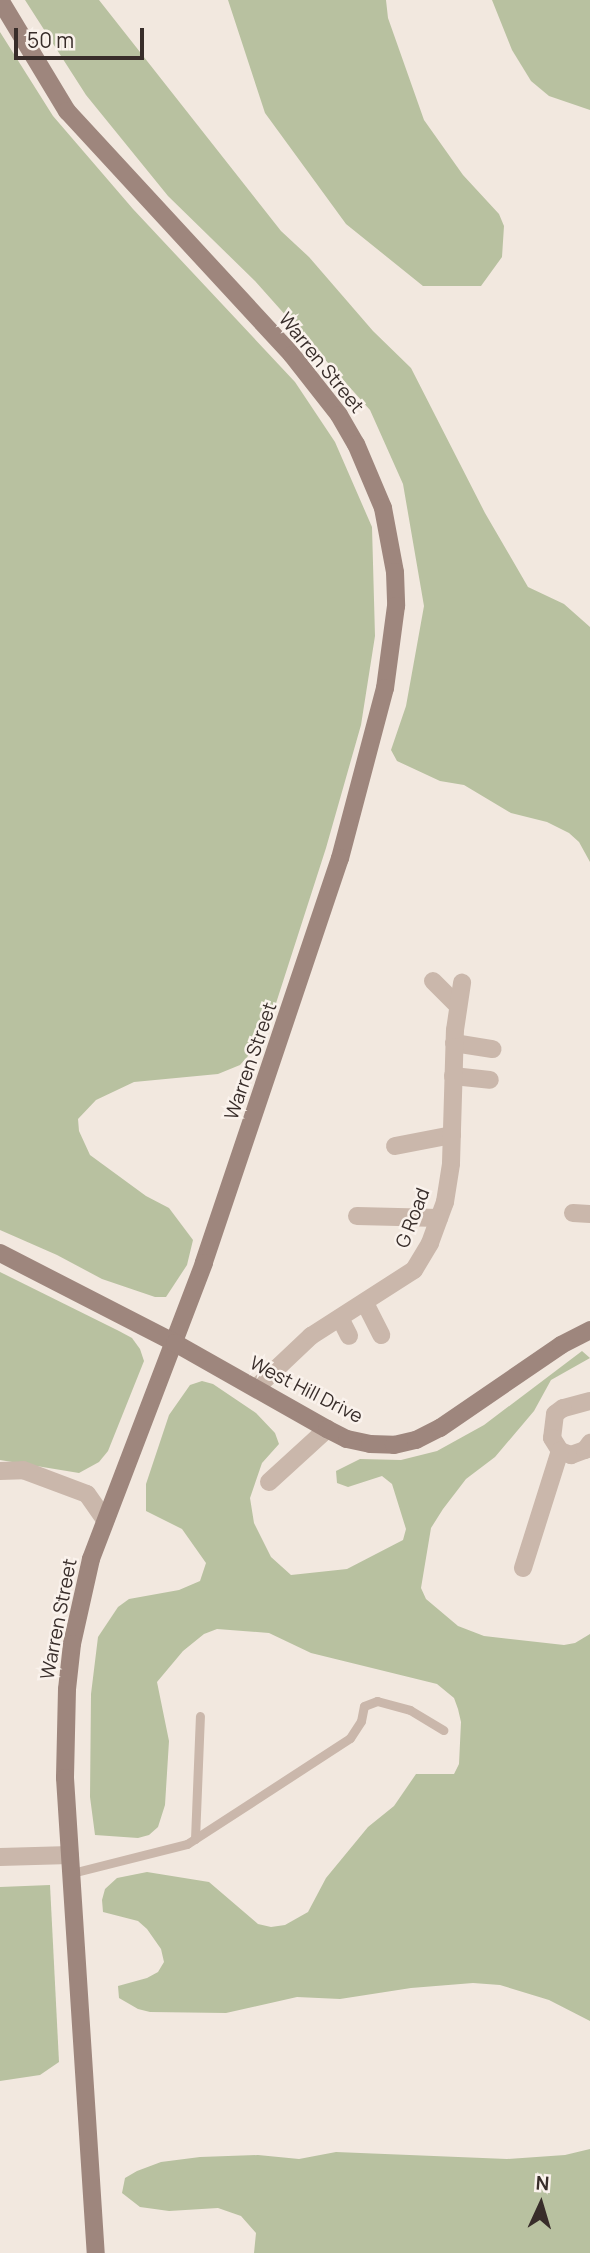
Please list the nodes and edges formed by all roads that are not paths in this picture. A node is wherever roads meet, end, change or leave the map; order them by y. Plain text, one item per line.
1 (0, 0) edge
2 (433, 981) dead end
3 (462, 983) dead end
4 (458, 1006) junction
5 (454, 1043) junction
6 (494, 1049) dead end
7 (453, 1076) junction
8 (490, 1080) dead end
9 (452, 1135) junction
10 (394, 1146) dead end
11 (357, 1216) dead end
12 (439, 1218) junction
13 (0, 1253) edge
14 (365, 1303) junction
15 (340, 1318) junction
16 (590, 1330) edge
17 (381, 1335) dead end
18 (349, 1336) dead end
19 (175, 1343) junction
20 (256, 1388) junction
21 (590, 1401) edge
22 (327, 1429) junction
23 (590, 1443) edge
24 (560, 1451) junction
25 (0, 1471) edge
26 (269, 1482) dead end
27 (105, 1520) junction
28 (523, 1568) dead end
29 (200, 1716) dead end
30 (443, 1730) dead end
31 (195, 1839) junction
32 (70, 1855) junction
33 (0, 1857) edge
34 (72, 1873) junction
35 (96, 2253) edge

1 - 19 street, Warren Street
2 - 4 street
3 - 4 street, G Road
4 - 5 street, G Road
5 - 6 street
5 - 7 street, G Road
7 - 8 street
7 - 9 street, G Road
9 - 10 street
9 - 12 street, G Road
11 - 12 street
12 - 14 street, G Road
13 - 19 street, West Hill Drive
14 - 15 street, G Road
14 - 17 street
15 - 18 street
15 - 20 street, G Road
16 - 22 street, West Hill Drive
19 - 20 street, West Hill Drive
19 - 27 street, Warren Street
20 - 22 street, West Hill Drive
21 - 24 street
22 - 26 street
23 - 24 street
24 - 28 street
25 - 27 street
27 - 32 street, Warren Street
29 - 31 lane
30 - 31 lane
31 - 34 lane
32 - 33 street
32 - 34 street, Warren Street
34 - 35 street, Warren Street

